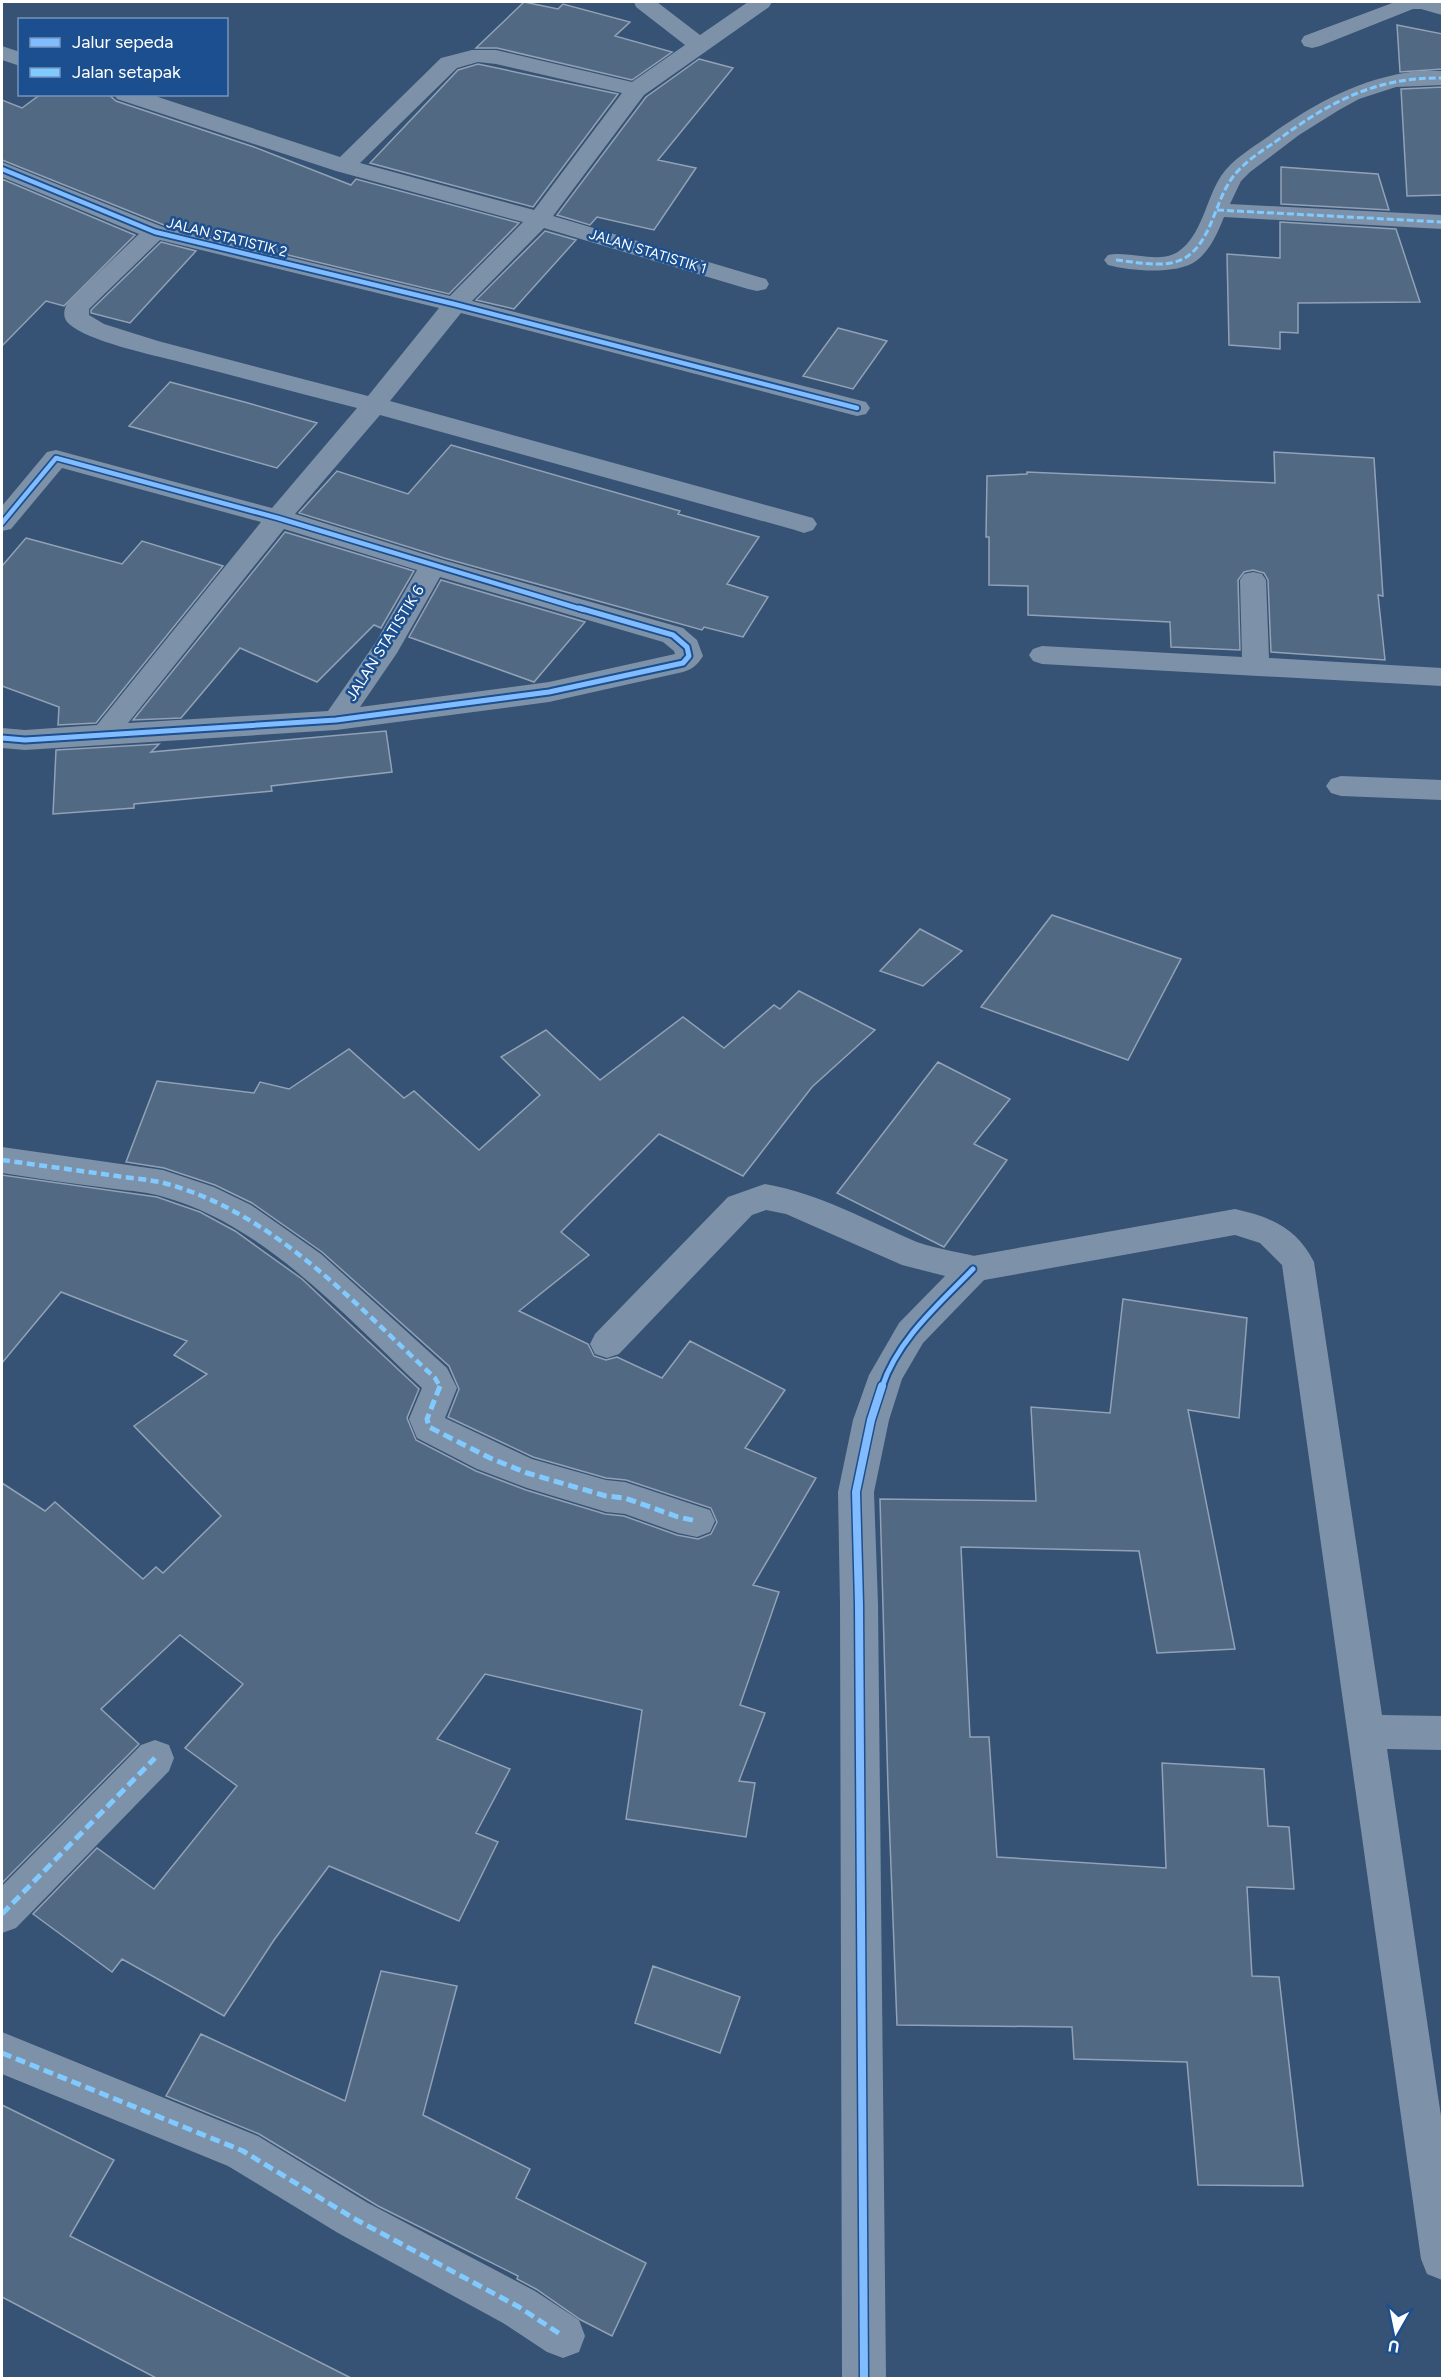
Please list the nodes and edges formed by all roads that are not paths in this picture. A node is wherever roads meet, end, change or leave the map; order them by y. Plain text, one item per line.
1 (644, 2) edge
2 (761, 2) edge
3 (1443, 9) edge
4 (1312, 41) dead end
5 (700, 46) junction
6 (1443, 78) edge
7 (636, 90) junction
8 (131, 96) edge
9 (344, 166) junction
10 (2, 170) edge
11 (1217, 210) junction
12 (539, 219) junction
13 (1443, 222) edge
14 (155, 232) junction
15 (1116, 260) dead end
16 (757, 284) dead end
17 (454, 304) junction
18 (374, 405) junction
19 (857, 408) dead end
20 (278, 518) junction
21 (2, 523) edge
22 (804, 524) dead end
23 (433, 566) junction
24 (1253, 580) dead end
25 (1042, 655) dead end
26 (1256, 665) junction
27 (1443, 676) edge
28 (336, 720) junction
29 (106, 734) junction
30 (10, 744) edge
31 (1341, 786) dead end
32 (1443, 790) edge
33 (2, 1160) edge
34 (973, 1269) junction
35 (607, 1344) dead end
36 (697, 1521) dead end
37 (1364, 1731) junction
38 (1443, 1733) edge
39 (155, 1758) dead end
40 (2, 1914) edge
41 (2, 2053) edge
42 (1437, 2193) edge
43 (1443, 2259) edge
44 (563, 2336) dead end
45 (864, 2379) edge

1 - 5 street
2 - 5 street
3 - 4 street
5 - 7 street
6 - 11 street
7 - 9 street
7 - 12 street
8 - 9 street, JALAN STATISTIK 1
9 - 12 street, JALAN STATISTIK 1
10 - 14 street, JALAN STATISTIK 2
11 - 13 street
11 - 15 street
12 - 16 street, JALAN STATISTIK 1
12 - 17 street
14 - 17 street, JALAN STATISTIK 2
14 - 18 street
17 - 18 street
17 - 19 street, JALAN STATISTIK 2
18 - 20 street
18 - 22 street
20 - 21 street
20 - 23 street
20 - 29 street
23 - 28 street, JALAN STATISTIK 6
23 - 28 street
24 - 26 lane
25 - 26 lane
26 - 27 lane
28 - 29 street
29 - 30 street
31 - 32 street
33 - 36 street
34 - 35 street
34 - 37 lane
34 - 45 street
37 - 38 lane
37 - 42 lane
39 - 40 street
41 - 44 street
42 - 43 lane

